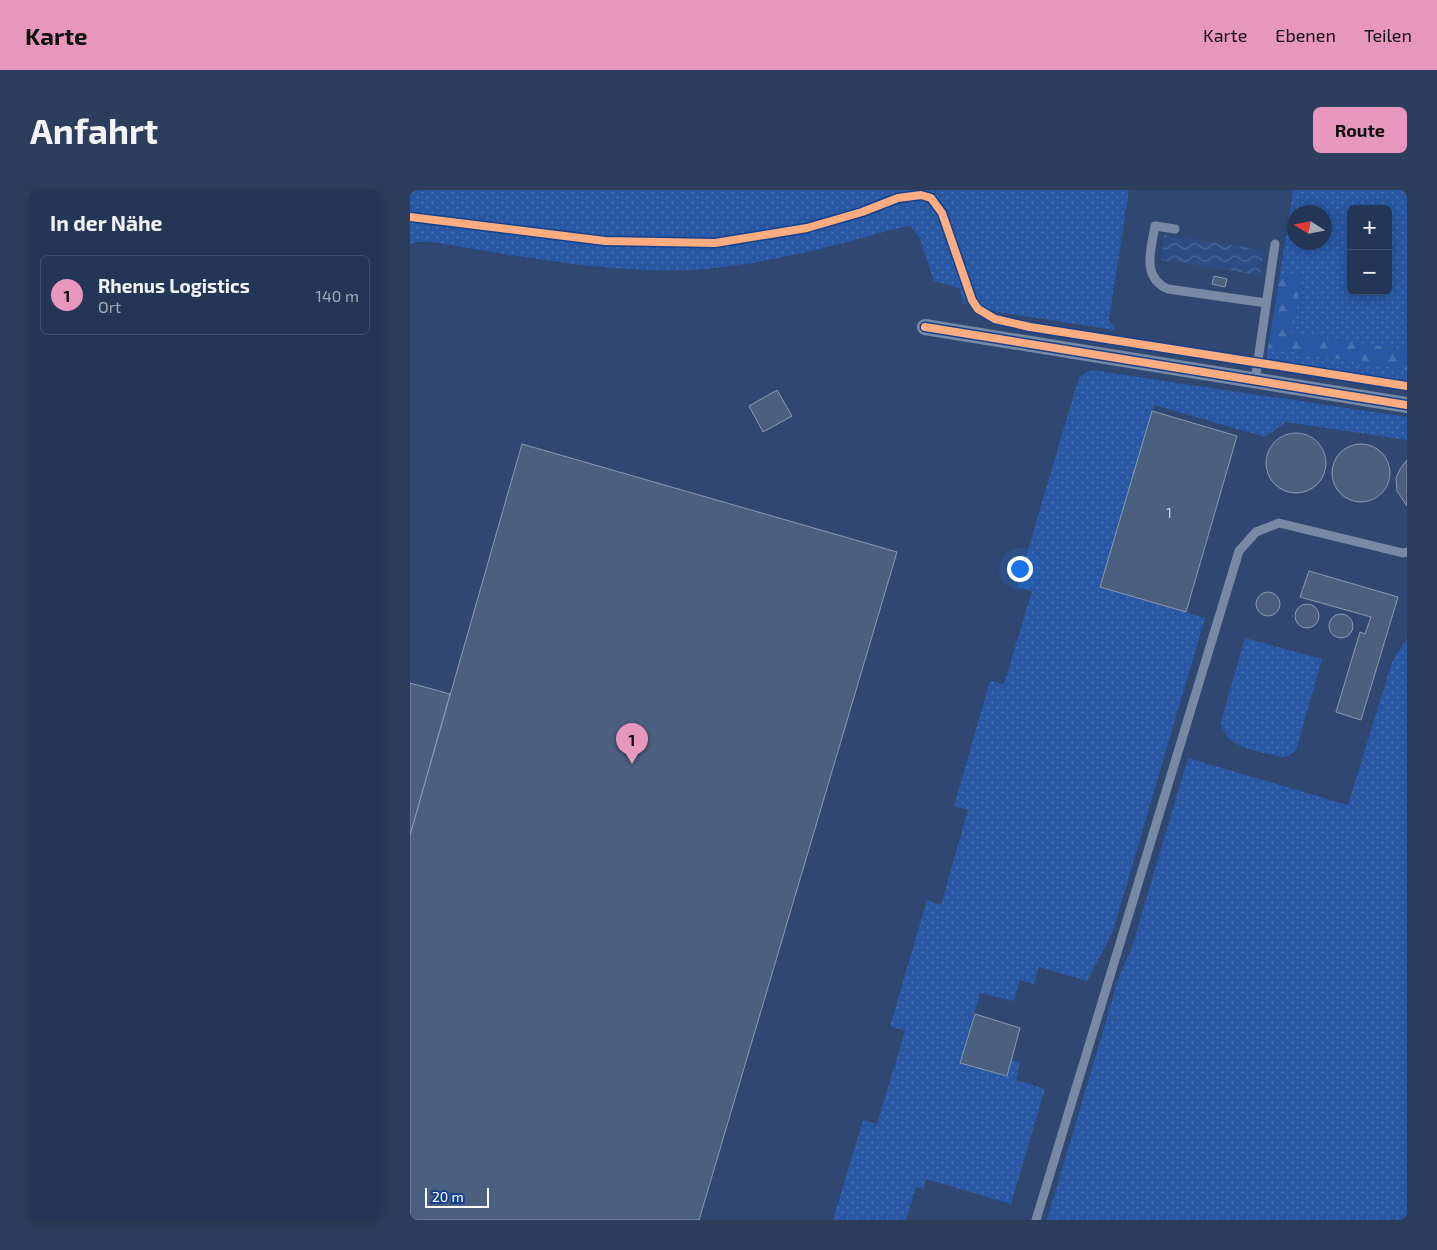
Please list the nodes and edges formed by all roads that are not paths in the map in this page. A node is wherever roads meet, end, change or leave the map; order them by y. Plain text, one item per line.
1 (1175, 229) dead end
2 (1275, 244) dead end
3 (1266, 304) junction
4 (925, 328) dead end
5 (1255, 381) junction
6 (1407, 405) edge
7 (1407, 552) edge
8 (1036, 1220) edge

1 - 3 lane
2 - 3 lane
3 - 5 lane
4 - 5 street
5 - 6 street
7 - 8 lane

